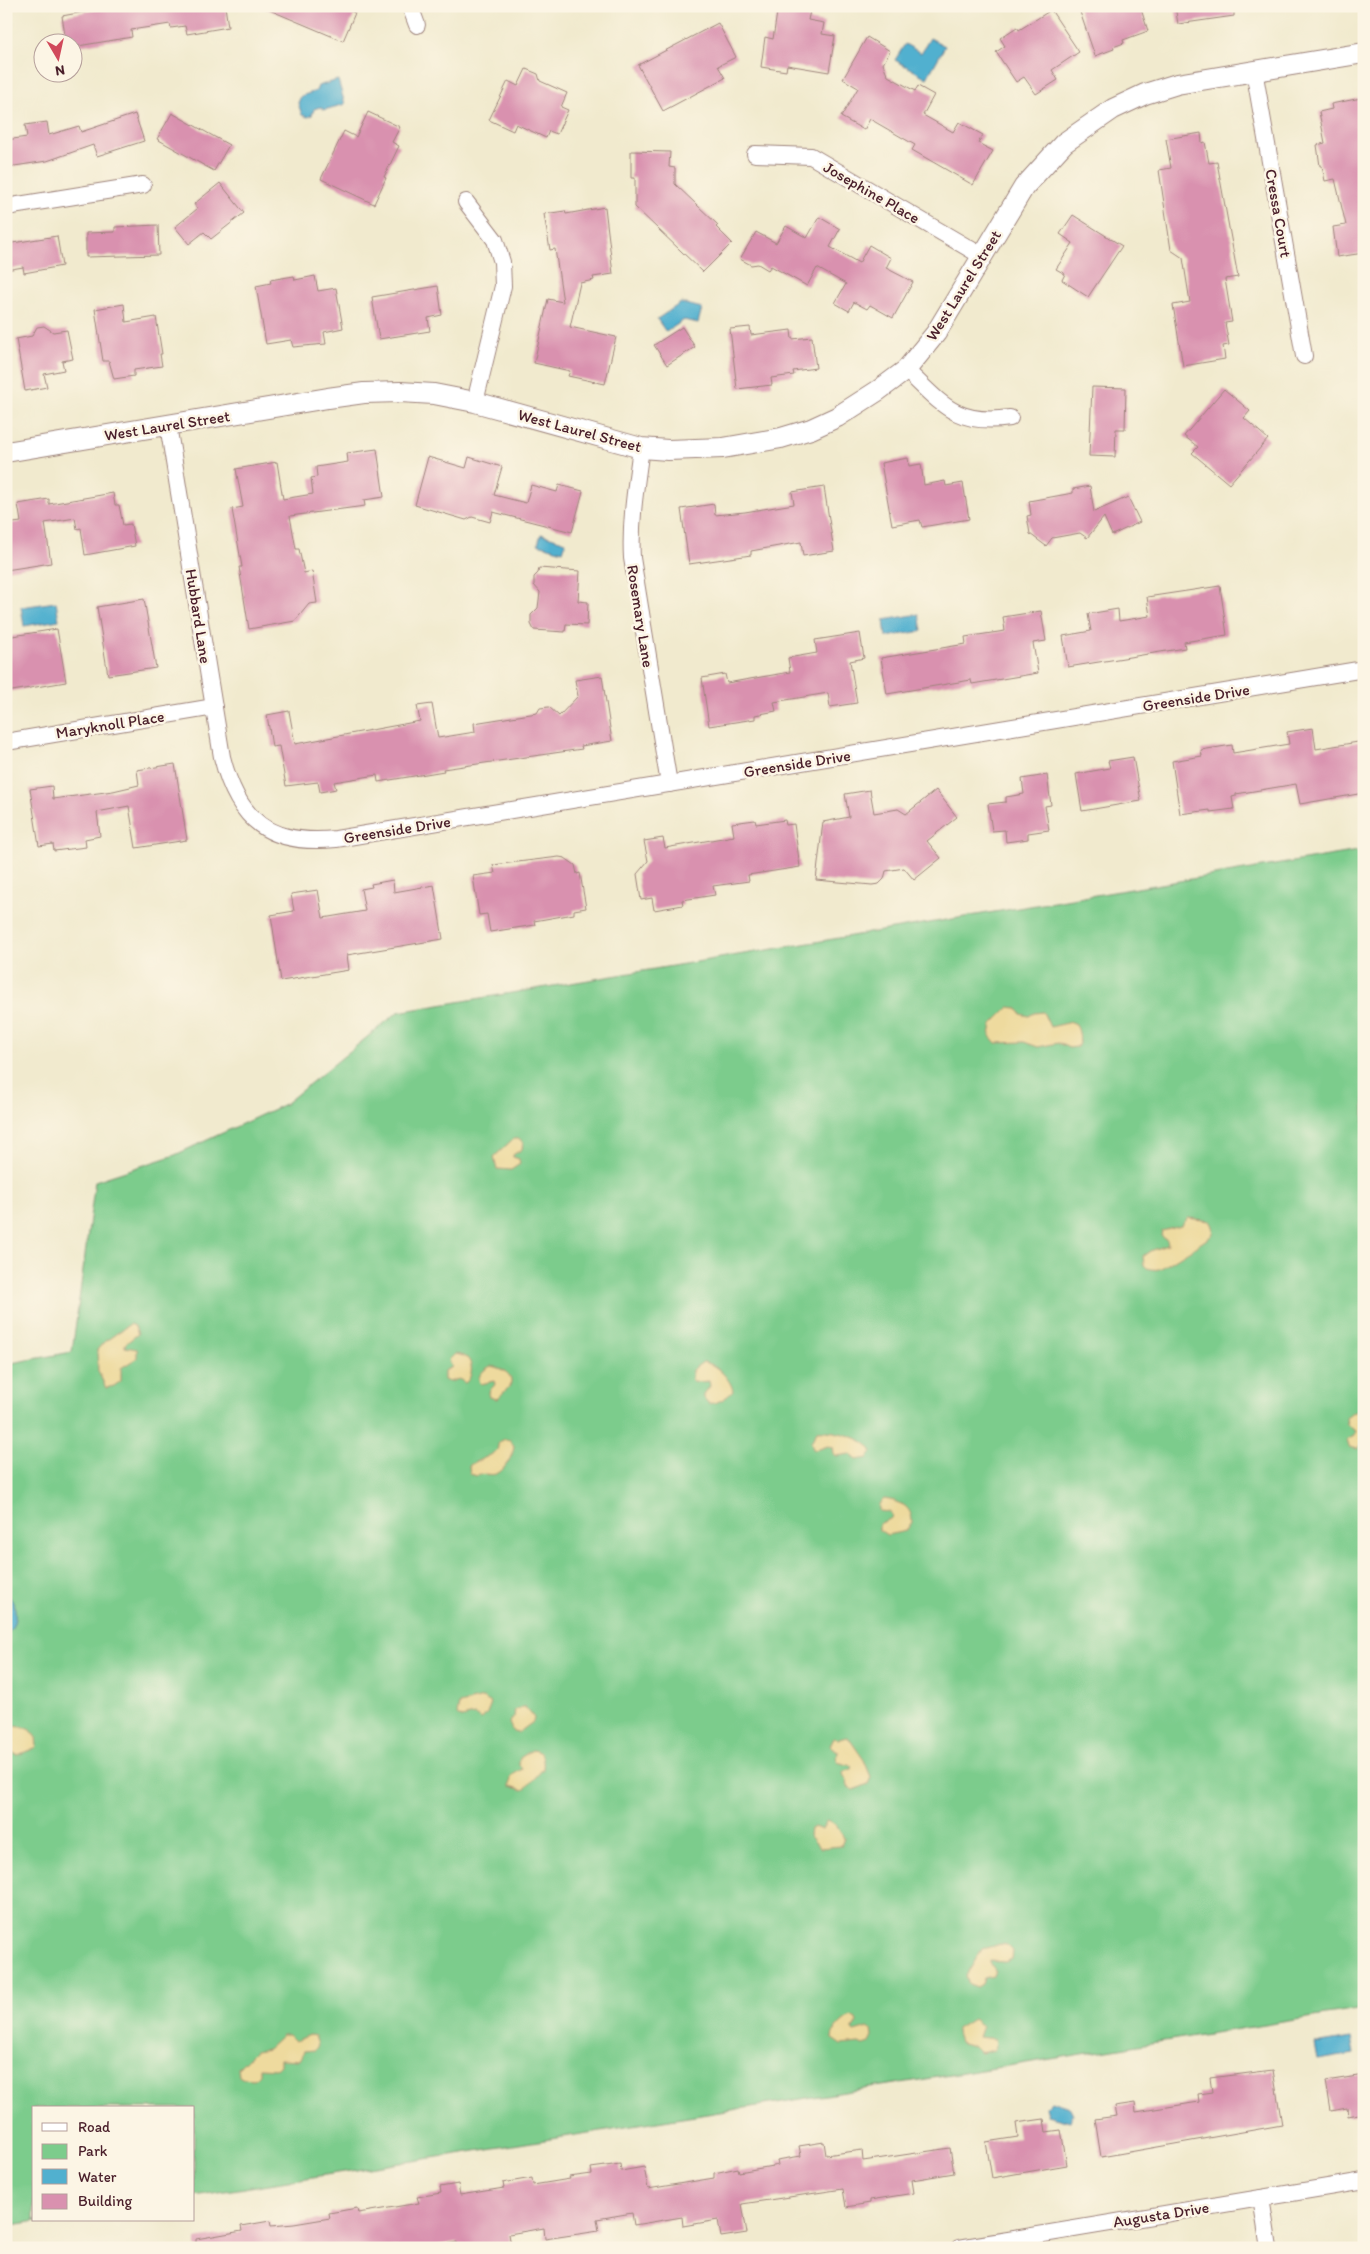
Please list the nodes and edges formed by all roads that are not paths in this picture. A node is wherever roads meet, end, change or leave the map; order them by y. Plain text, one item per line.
1 (410, 6) edge
2 (417, 26) dead end
3 (1364, 52) edge
4 (1254, 70) junction
5 (755, 154) dead end
6 (143, 185) dead end
7 (466, 202) dead end
8 (6, 208) edge
9 (982, 256) junction
10 (1304, 356) dead end
11 (906, 370) junction
12 (475, 402) junction
13 (1010, 418) dead end
14 (168, 425) junction
15 (641, 448) junction
16 (6, 452) edge
17 (1364, 669) edge
18 (214, 707) junction
19 (6, 742) edge
20 (668, 784) junction
21 (240, 804) joint
22 (1364, 2181) edge
23 (1261, 2198) junction
24 (964, 2247) edge
25 (1269, 2248) edge

1 - 2 street
3 - 4 street, West Laurel Street
4 - 9 street, West Laurel Street
4 - 10 street, Cressa Court
5 - 9 street, Josephine Place
6 - 8 street
7 - 12 street
9 - 11 street, West Laurel Street
11 - 13 street
11 - 15 street, West Laurel Street
12 - 14 street, West Laurel Street
12 - 15 street, West Laurel Street
14 - 16 street, West Laurel Street
14 - 18 street, Hubbard Lane
15 - 20 street, Rosemary Lane
17 - 20 street, Greenside Drive
18 - 19 street, Maryknoll Place
18 - 21 street, Hubbard Lane
20 - 21 street, Greenside Drive
22 - 23 street, Augusta Drive
23 - 24 street, Augusta Drive
23 - 25 street

